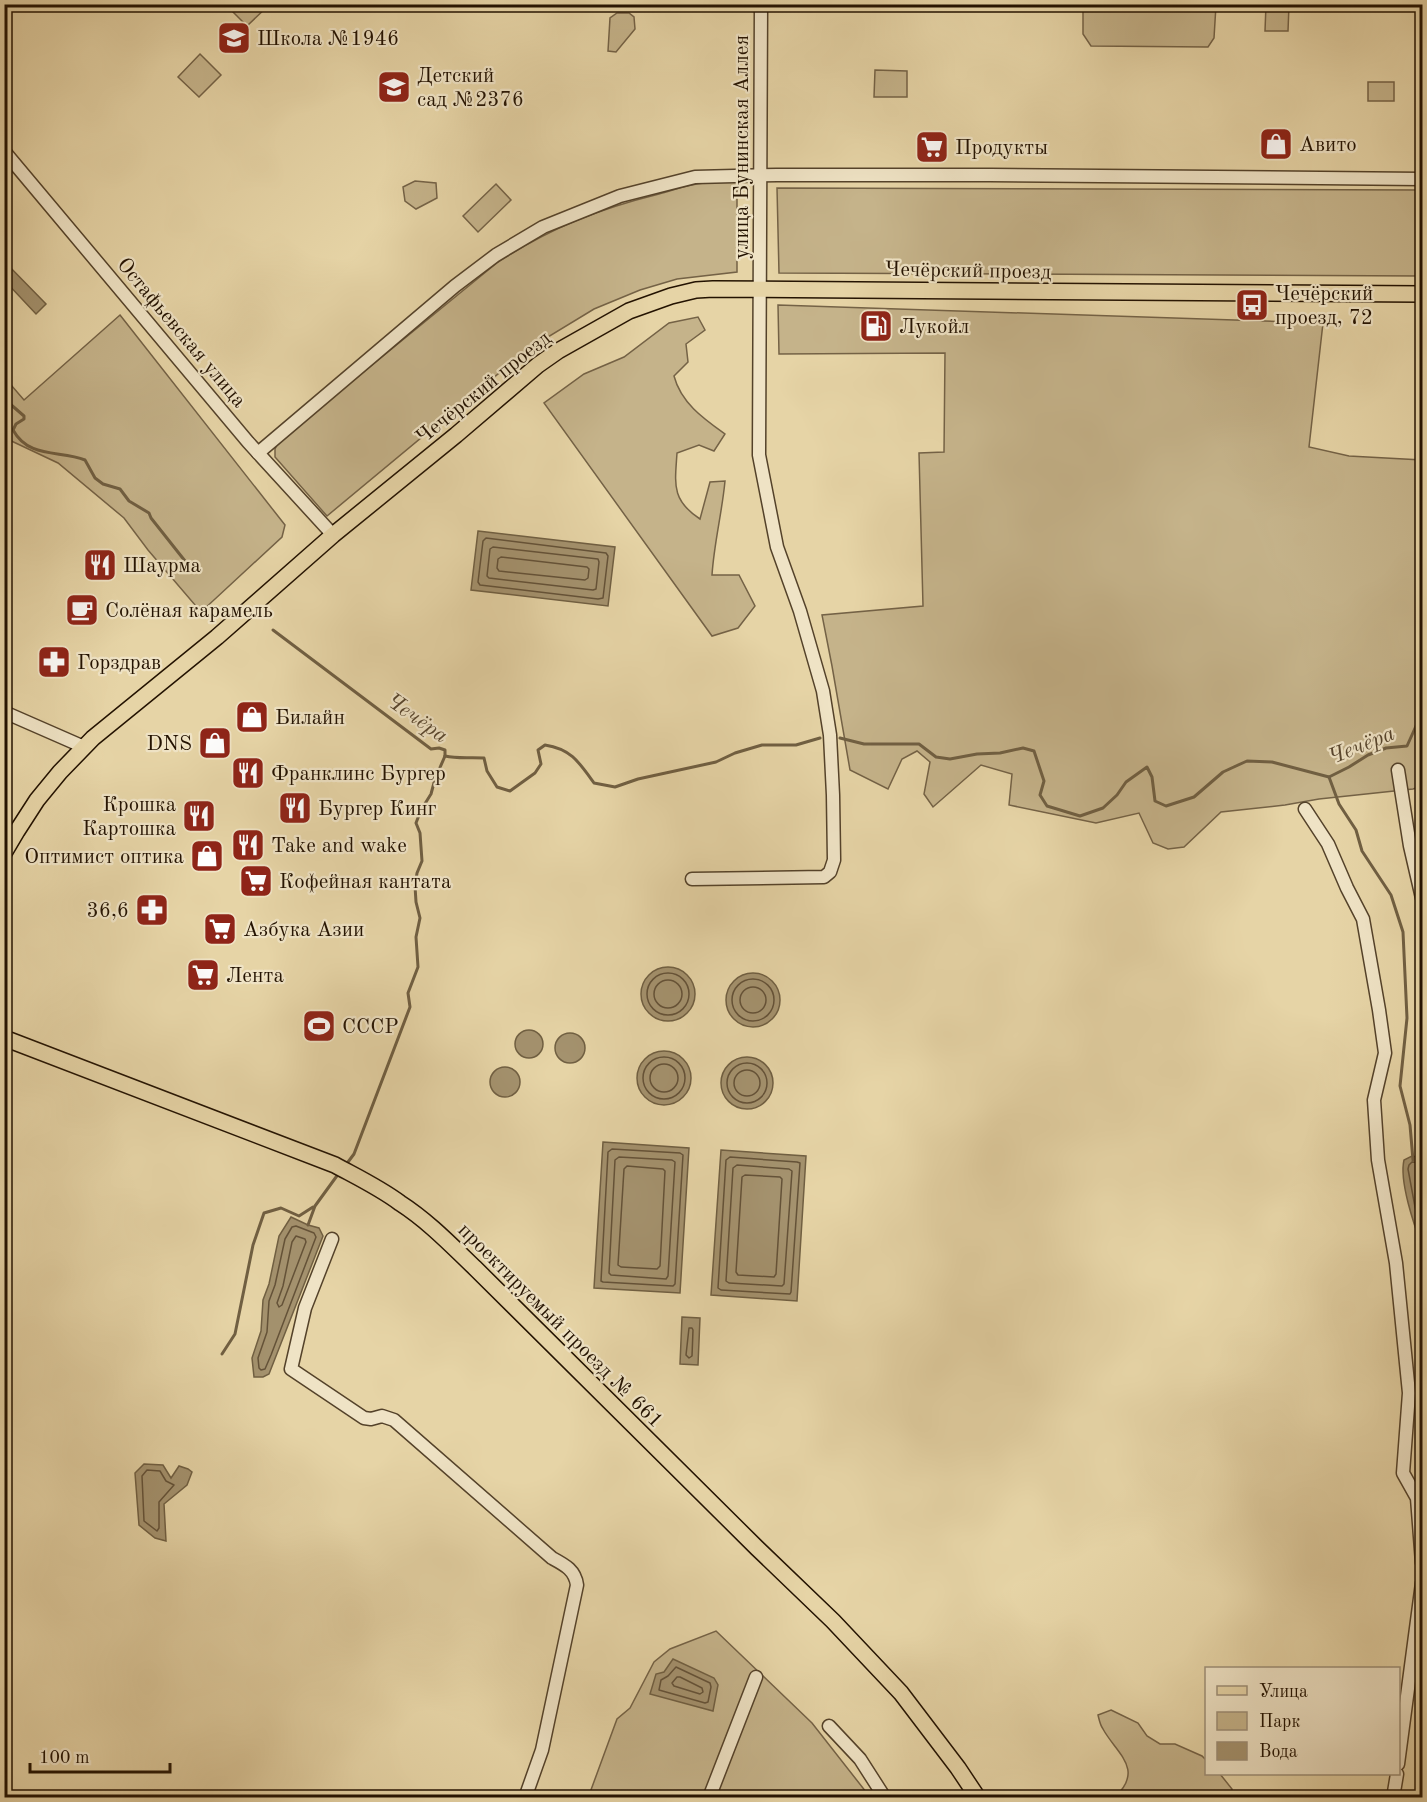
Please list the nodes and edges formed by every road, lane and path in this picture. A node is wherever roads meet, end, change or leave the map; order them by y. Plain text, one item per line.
1 (761, 4) edge
2 (4, 151) edge
3 (760, 176) junction
4 (1422, 179) edge
5 (760, 289) junction
6 (1422, 294) edge
7 (258, 453) junction
8 (333, 535) junction
9 (4, 712) edge
10 (84, 747) junction
11 (1398, 770) dead end
12 (1305, 809) dead end
13 (4, 854) edge
14 (692, 879) dead end
15 (1422, 898) edge
16 (4, 1038) edge
17 (332, 1239) dead end
18 (1420, 1496) edge
19 (1422, 1563) edge
20 (1422, 1583) edge
21 (756, 1677) dead end
22 (829, 1726) dead end
23 (1400, 1749) edge
24 (1397, 1775) edge
25 (525, 1797) edge
26 (709, 1797) edge
27 (885, 1797) edge
28 (978, 1797) edge
29 (1393, 1797) edge

1 - 3 street, улица Бунинская Аллея
2 - 7 street, Остафьевская улица
3 - 4 street
3 - 5 street, улица Бунинская Аллея
3 - 7 street
5 - 6 main road, Чечёрский проезд
5 - 8 main road, Чечёрский проезд
5 - 14 street, улица Бунинская Аллея
7 - 8 street, Остафьевская улица
8 - 10 main road, Чечёрский проезд
9 - 10 street
10 - 13 main road, Чечёрский проезд
11 - 15 street
12 - 18 street
16 - 28 main road, проектируемый проезд № 661
17 - 25 street
18 - 19 street
20 - 23 street
21 - 26 street
22 - 27 street
24 - 29 street

